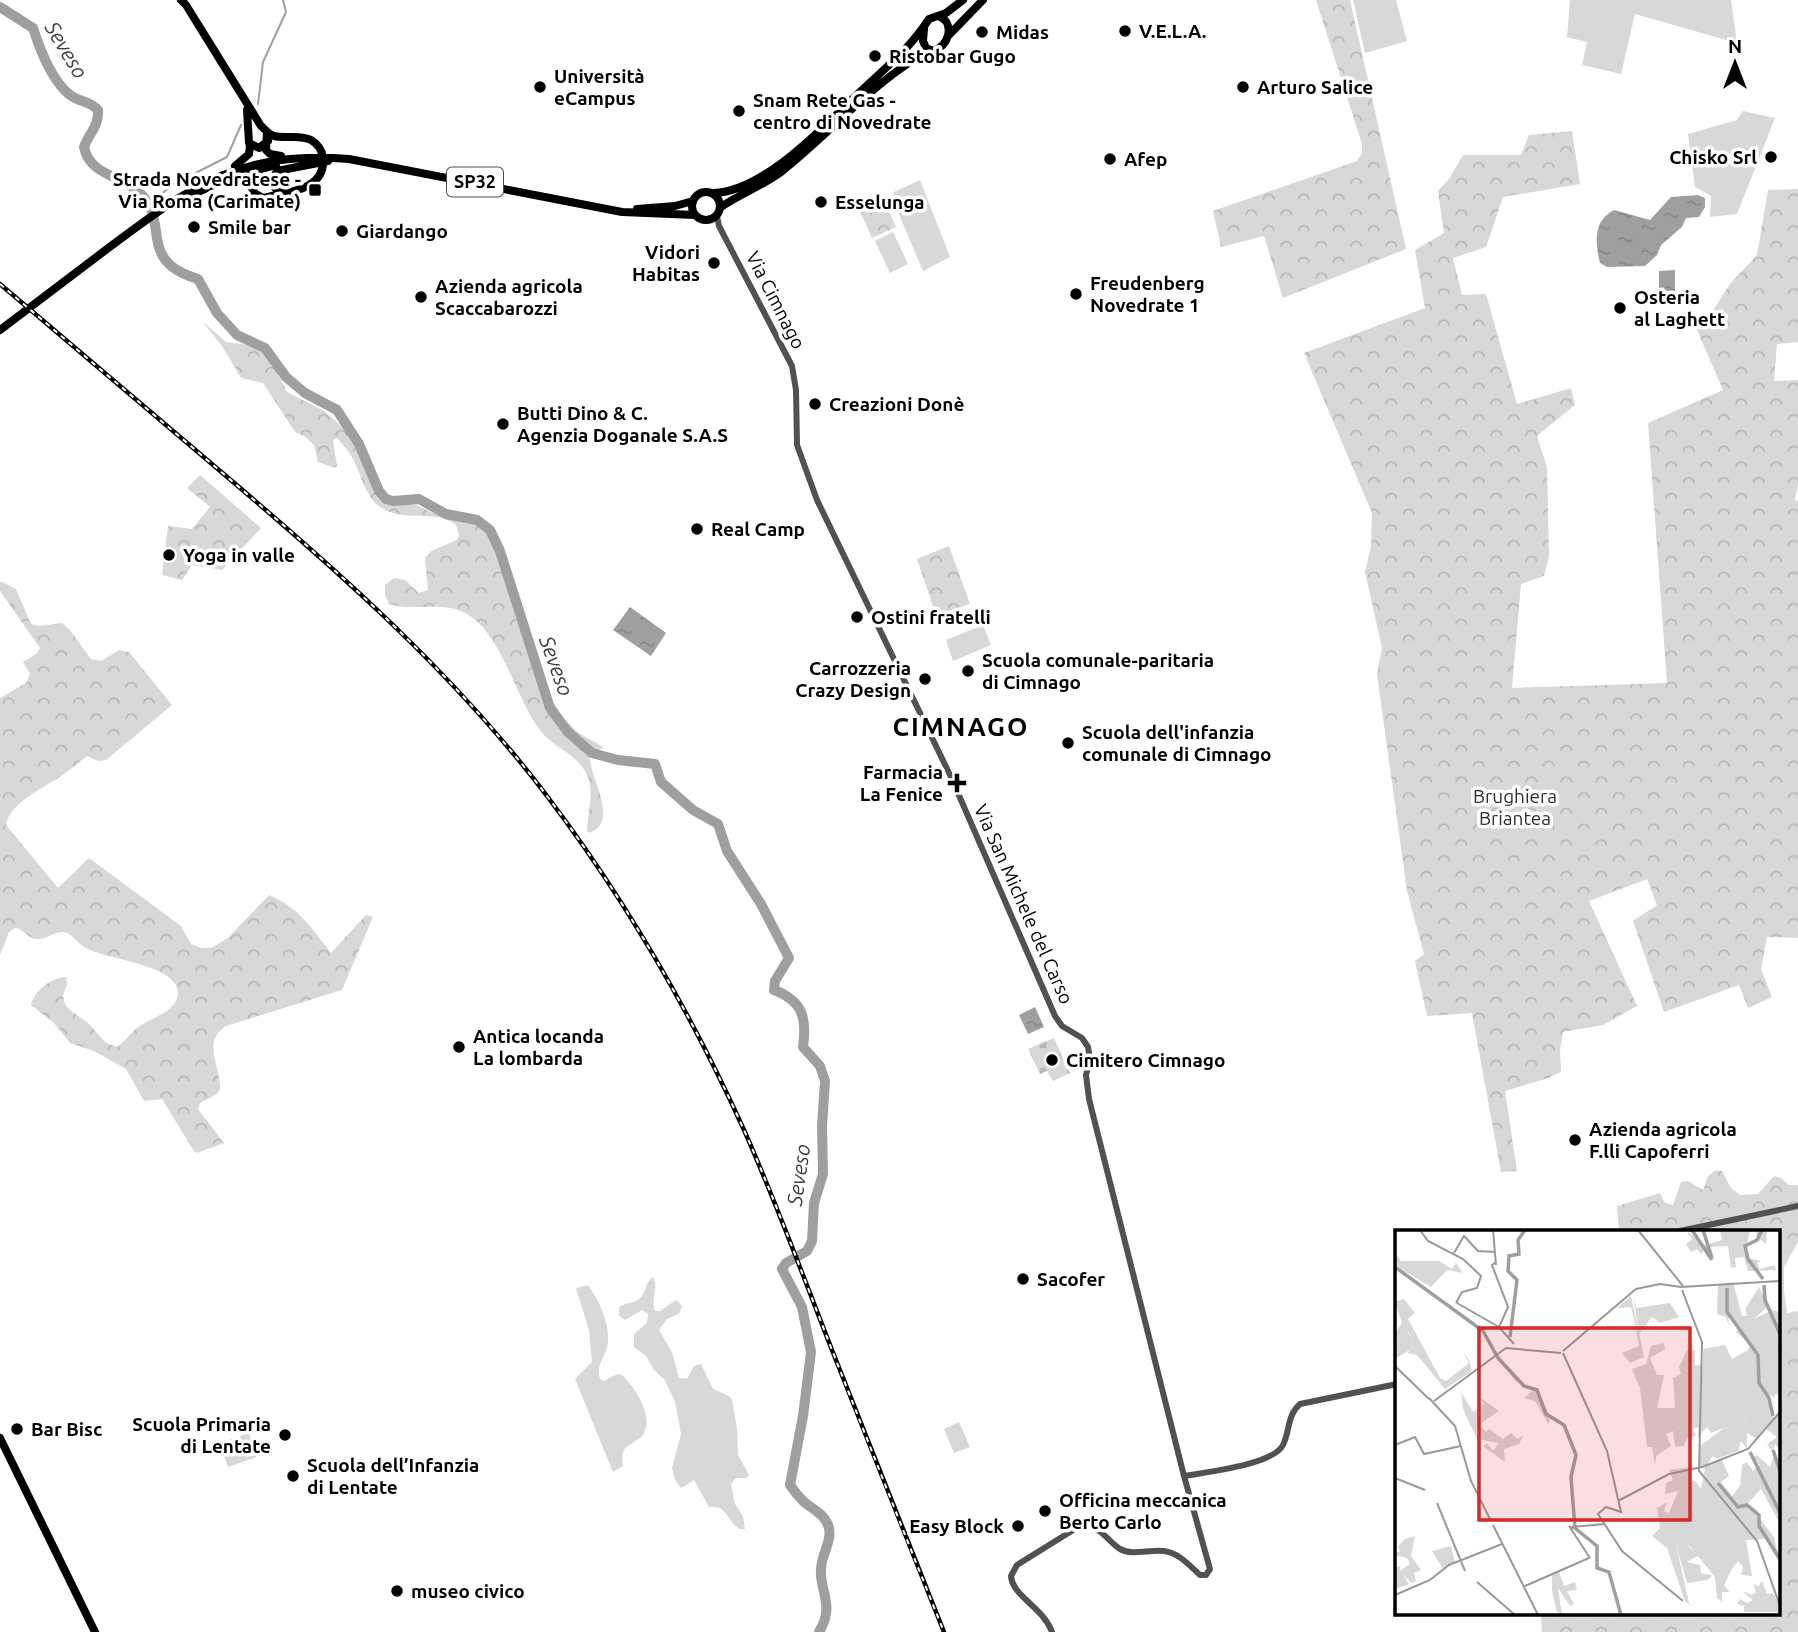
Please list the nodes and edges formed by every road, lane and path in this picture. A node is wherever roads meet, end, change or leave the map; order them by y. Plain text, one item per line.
1 (963, 0) edge
2 (982, 0) edge
3 (184, 2) edge
4 (938, 16) junction
5 (924, 29) junction
6 (948, 36) junction
7 (930, 50) junction
8 (247, 108) junction
9 (264, 129) junction
10 (250, 130) junction
11 (283, 137) junction
12 (267, 142) junction
13 (250, 145) junction
14 (314, 159) junction
15 (212, 178) junction
16 (272, 187) junction
17 (253, 190) junction
18 (195, 193) junction
19 (714, 193) junction
20 (693, 201) junction
21 (576, 202) junction
22 (158, 212) junction
23 (716, 214) junction
24 (695, 215) junction
25 (0, 330) edge
26 (823, 513) joint
27 (1798, 1206) edge
28 (1685, 1230) edge
29 (1395, 1384) edge
30 (0, 1438) edge
31 (1184, 1476) junction
32 (95, 1632) edge
33 (1052, 1632) edge

1 - 4 main road
2 - 6 main road
3 - 8 main road
4 - 5 main road
4 - 6 main road
5 - 7 main road
5 - 19 main road
6 - 7 main road
7 - 23 main road
8 - 9 main road
8 - 10 main road
9 - 10 main road
9 - 11 main road
9 - 12 main road
10 - 13 main road
11 - 12 main road
11 - 16 main road
12 - 13 main road
12 - 14 main road
13 - 15 main road
14 - 15 main road
14 - 16 main road
14 - 18 main road
14 - 21 main road, SP32
15 - 22 main road
16 - 17 main road
16 - 17 main road
17 - 18 main road
18 - 22 main road
19 - 20 main road
19 - 23 main road
20 - 21 main road, SP32
20 - 24 main road
21 - 24 main road, SP32
22 - 25 main road
23 - 24 main road
23 - 26 street, Via Cimnago
26 - 31 street, Via San Michele del Carso
27 - 28 street
29 - 31 street
30 - 32 main road
31 - 33 street, Via San Michele del Carso

